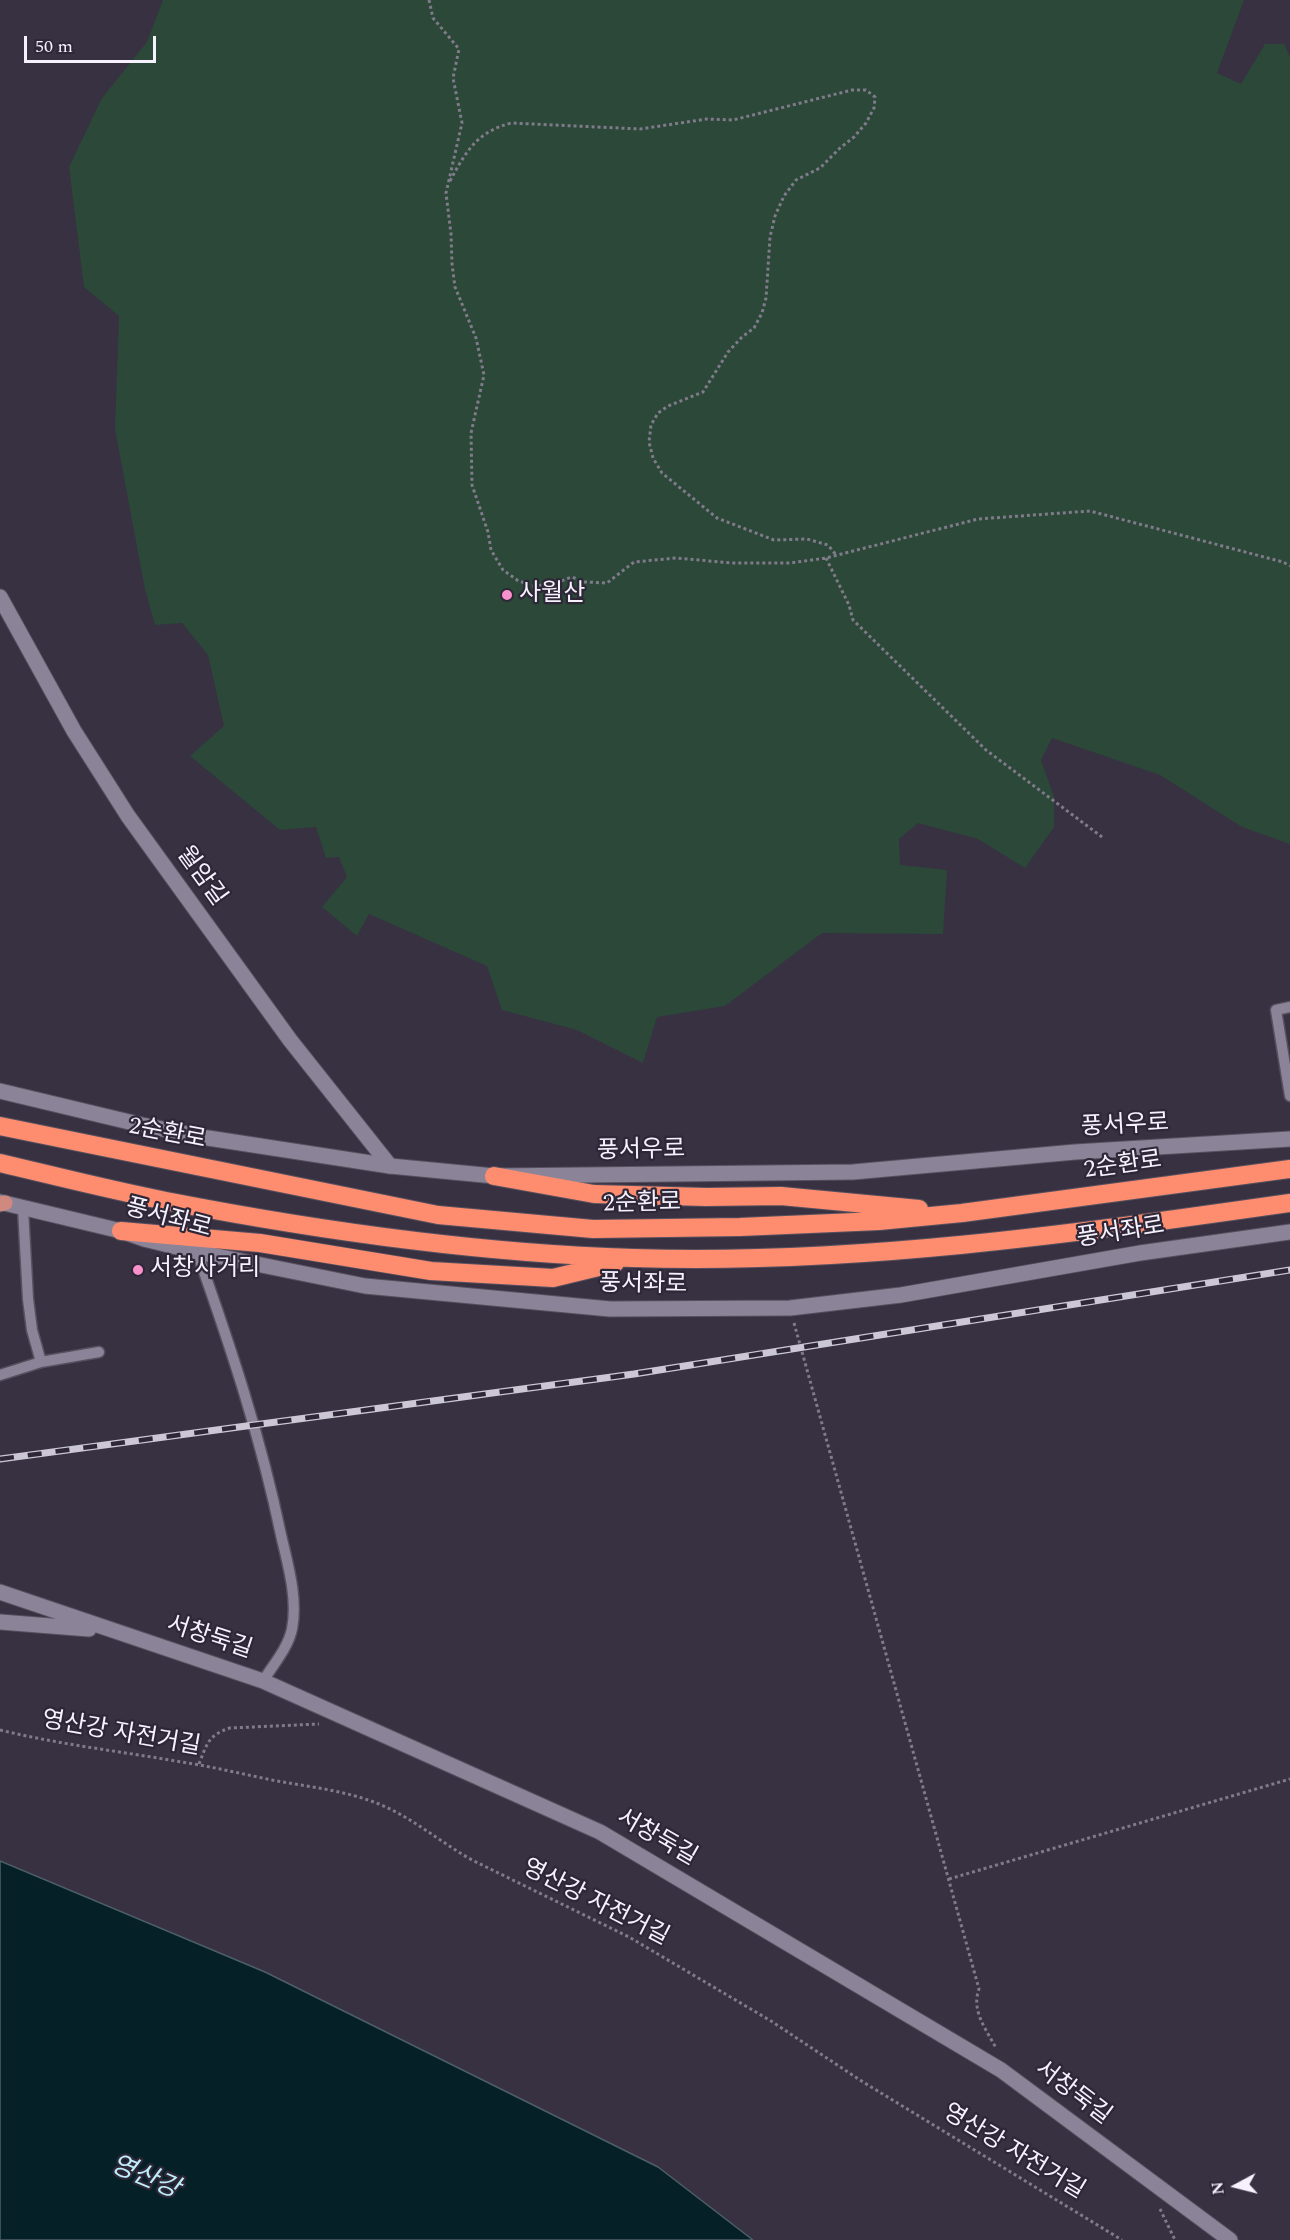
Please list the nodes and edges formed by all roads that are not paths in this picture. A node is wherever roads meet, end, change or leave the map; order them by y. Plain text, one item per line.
1 (0, 597) edge
2 (1290, 1007) edge
3 (0, 1091) edge
4 (1290, 1096) edge
5 (0, 1126) edge
6 (1290, 1138) edge
7 (0, 1163) edge
8 (390, 1166) junction
9 (1290, 1168) edge
10 (494, 1176) junction
11 (2, 1203) edge
12 (1290, 1203) edge
13 (23, 1209) junction
14 (962, 1213) junction
15 (121, 1231) junction
16 (1290, 1232) edge
17 (197, 1252) junction
18 (633, 1258) junction
19 (99, 1352) dead end
20 (41, 1362) junction
21 (0, 1375) edge
22 (0, 1592) edge
23 (0, 1622) edge
24 (113, 1631) junction
25 (263, 1681) junction
26 (1230, 2240) edge

1 - 8 street, 월암길
2 - 4 lane
3 - 8 street, 풍서우로
5 - 14 highway, 2순환로
6 - 10 street, 풍서우로
7 - 18 highway
8 - 10 street, 풍서우로
9 - 14 highway, 2순환로
10 - 14 highway
11 - 13 street, 풍서좌로
12 - 18 highway
13 - 15 street, 풍서좌로
13 - 20 lane
15 - 17 street, 풍서좌로
15 - 18 highway
16 - 17 street, 풍서좌로
17 - 25 lane
19 - 20 lane
20 - 21 lane
22 - 24 street, 서창둑길
23 - 24 street
24 - 25 street, 서창둑길
25 - 26 street, 서창둑길

